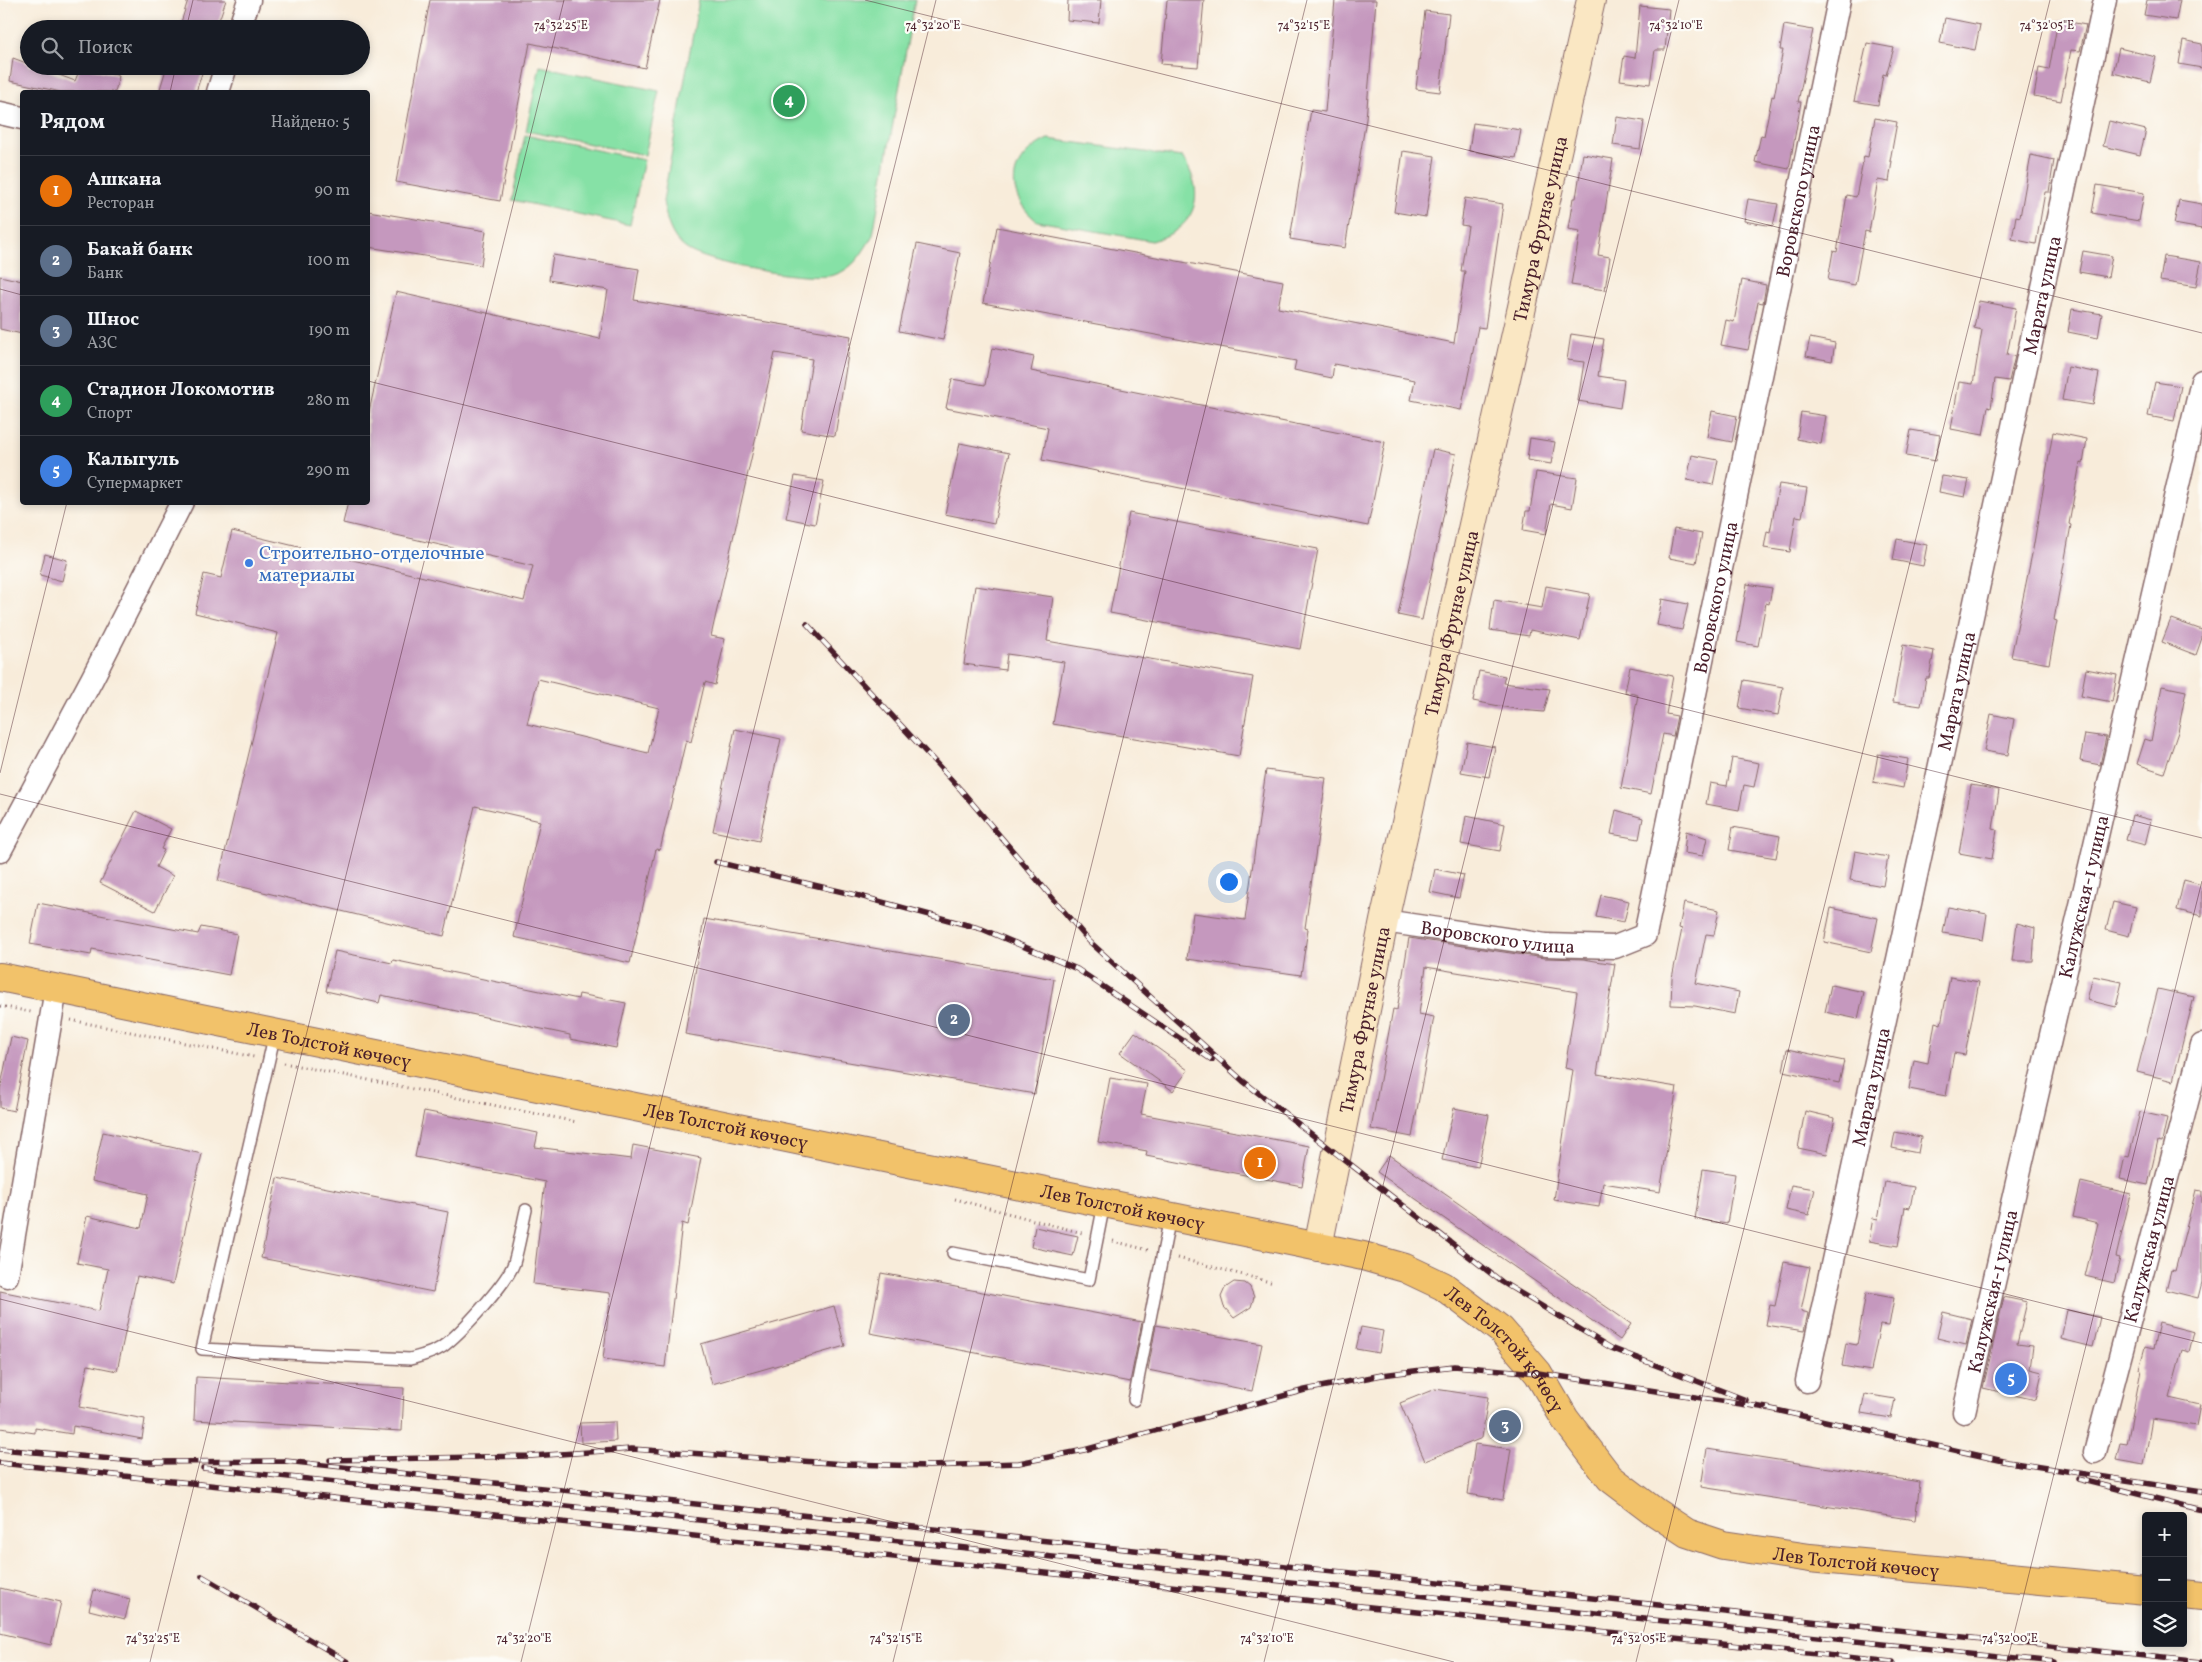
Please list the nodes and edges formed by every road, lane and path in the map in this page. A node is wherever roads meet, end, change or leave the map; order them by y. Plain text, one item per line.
1 (249, 0) edge
2 (1591, 0) edge
3 (1839, 0) edge
4 (2105, 0) edge
5 (242, 20) edge
6 (223, 75) edge
7 (219, 90) edge
8 (0, 114) edge
9 (20, 118) edge
10 (2202, 380) edge
11 (180, 505) edge
12 (0, 851) edge
13 (1384, 921) junction
14 (0, 977) edge
15 (56, 989) junction
16 (0, 1006) edge
17 (51, 1016) junction
18 (275, 1034) junction
19 (2202, 1045) edge
20 (269, 1060) junction
21 (580, 1123) dead end
22 (949, 1198) dead end
23 (1104, 1204) junction
24 (526, 1210) dead end
25 (1170, 1217) junction
26 (1098, 1237) junction
27 (1318, 1248) junction
28 (953, 1254) dead end
29 (1163, 1254) junction
30 (7, 1276) dead end
31 (1274, 1283) dead end
32 (1808, 1381) dead end
33 (1134, 1400) dead end
34 (1964, 1412) dead end
35 (2095, 1452) dead end
36 (2142, 1590) edge
37 (2187, 1594) edge
38 (2202, 1596) edge

1 - 5 street
2 - 13 main road, Тимура Фрунзе улица
3 - 13 street, Воровского улица
4 - 32 street, Марата улица
6 - 7 street
8 - 9 street
10 - 34 street, Калужская-1 улица
11 - 12 street
13 - 27 main road, Тимура Фрунзе улица
14 - 15 main road, Лев Толстой көчөсү
15 - 17 street
15 - 18 main road, Лев Толстой көчөсү
16 - 17 path
17 - 20 path
17 - 30 street
18 - 20 lane
18 - 23 main road, Лев Толстой көчөсү
19 - 35 street, Калужская улица
20 - 21 path
20 - 24 lane
22 - 26 path
23 - 25 main road, Лев Толстой көчөсү
23 - 26 lane
25 - 27 main road, Лев Толстой көчөсү
25 - 29 lane
26 - 28 lane
26 - 29 path
27 - 36 main road, Лев Толстой көчөсү
29 - 31 path
29 - 33 lane
37 - 38 main road

